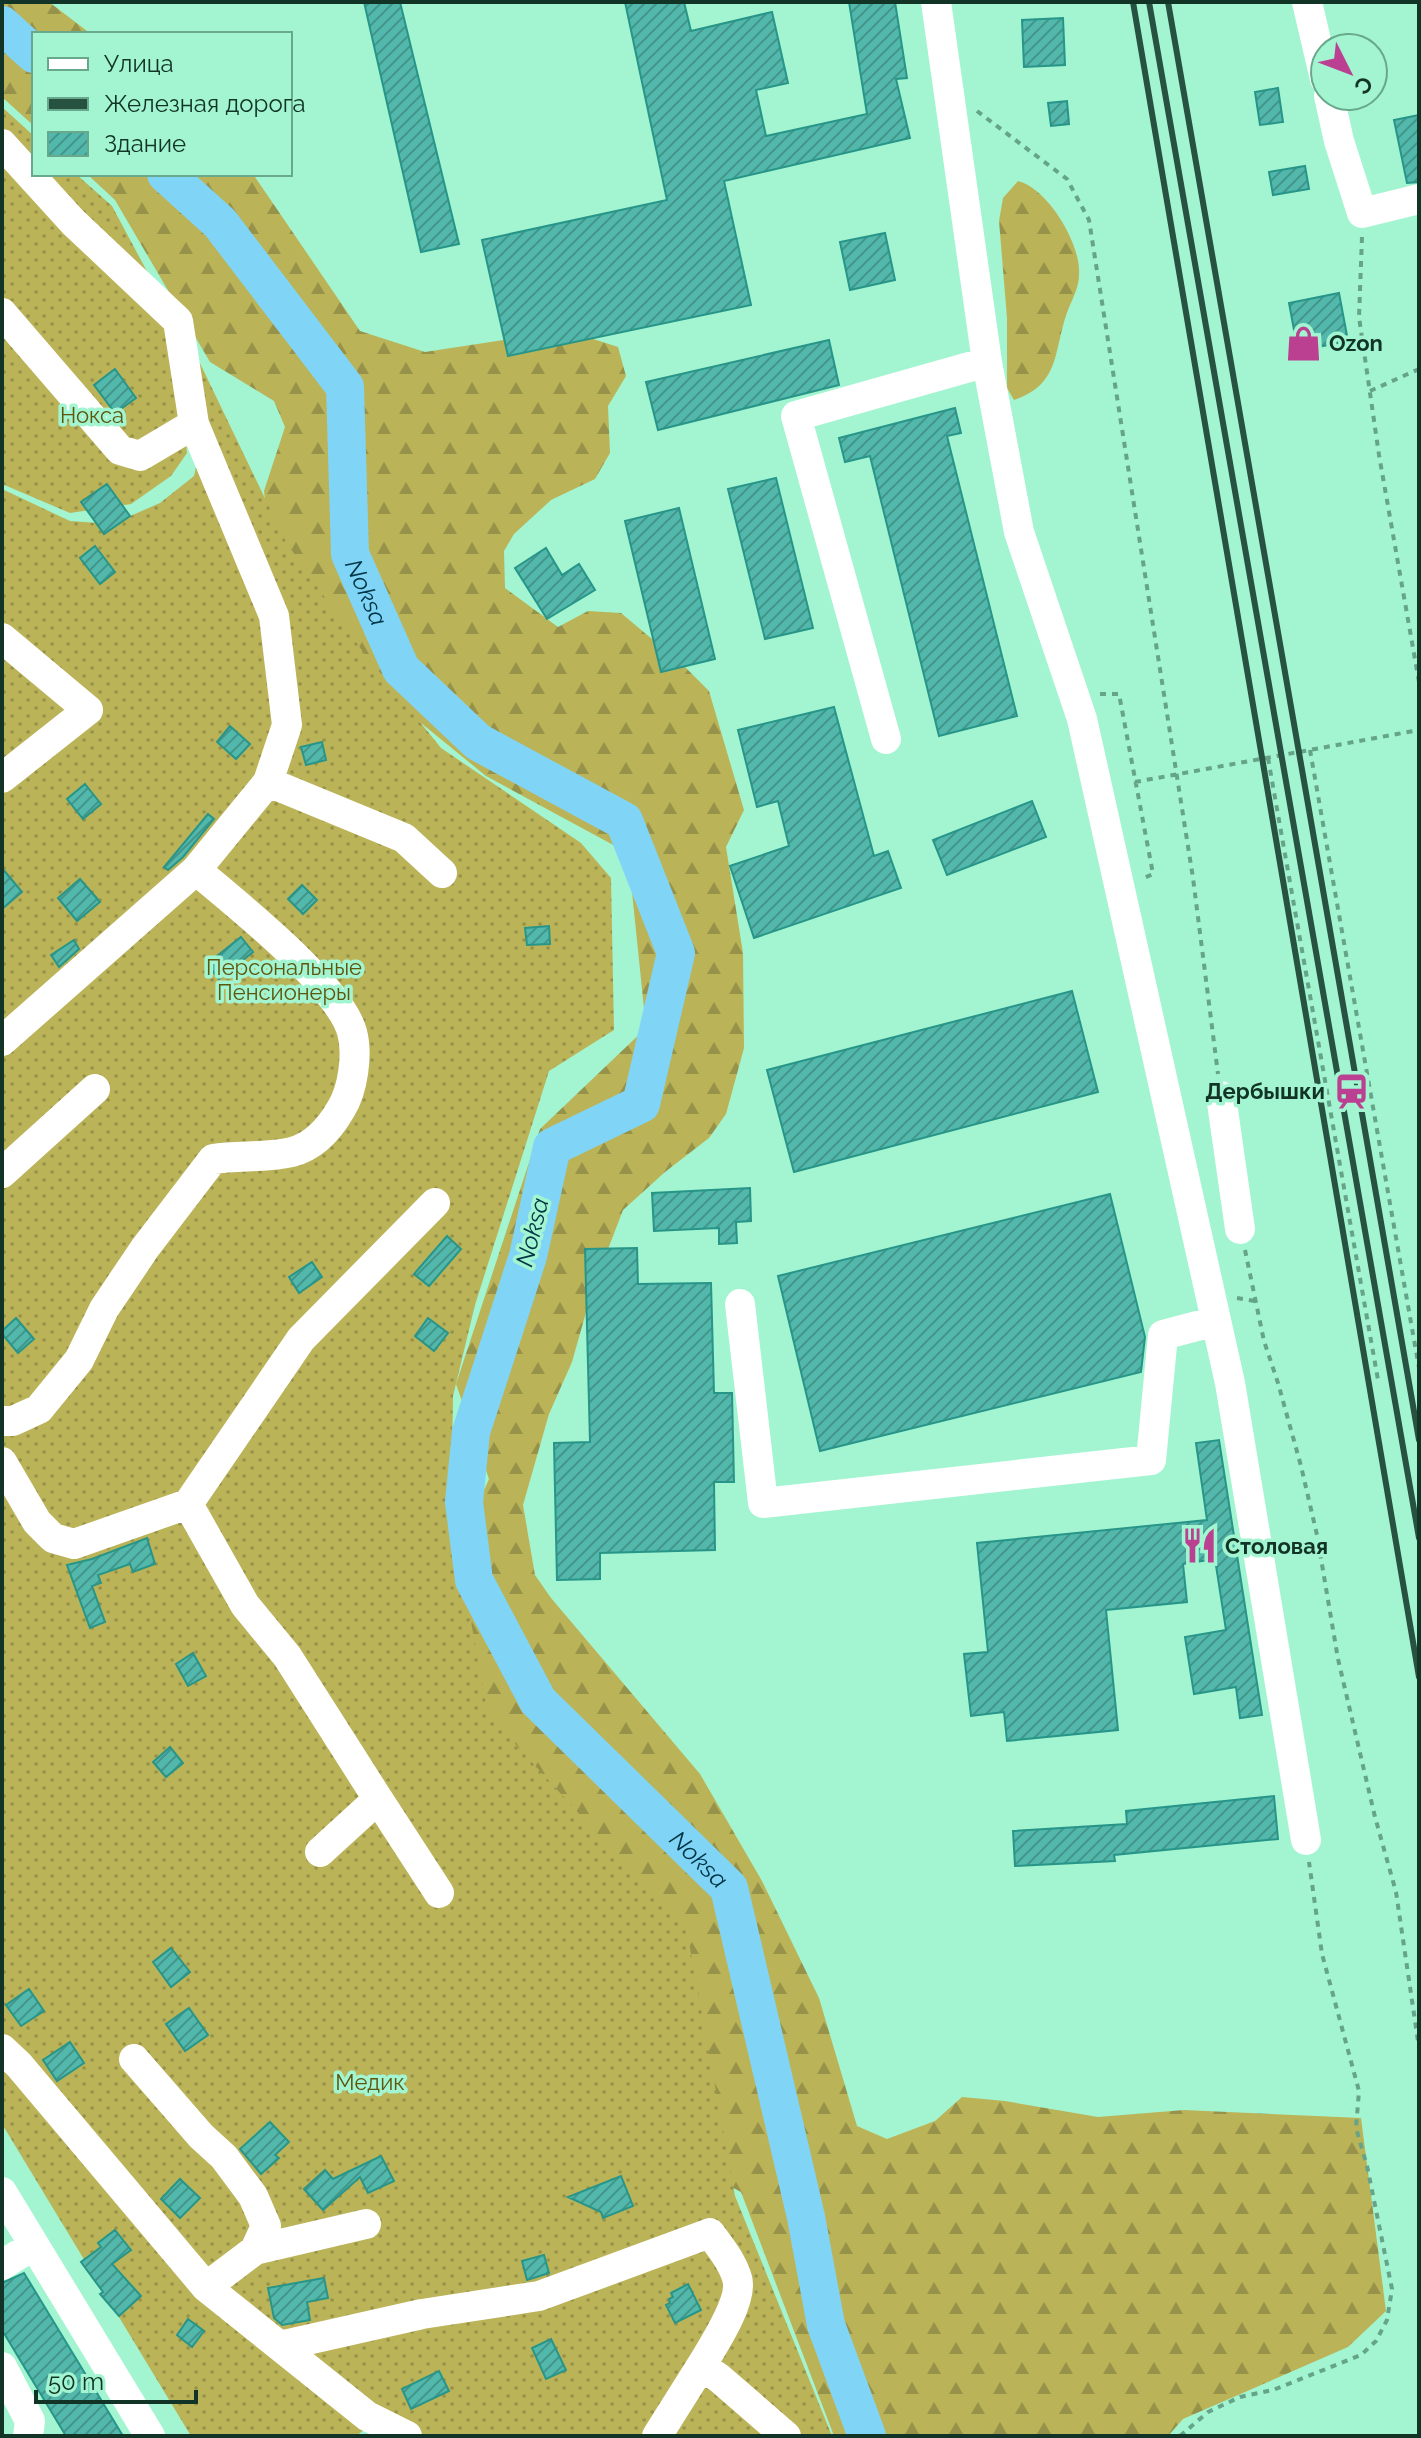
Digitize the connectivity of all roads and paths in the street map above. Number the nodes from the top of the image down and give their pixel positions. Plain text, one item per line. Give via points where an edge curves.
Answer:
1 (936, 2) edge
2 (1307, 2) edge
3 (1314, 32) edge
4 (949, 90) junction
5 (1333, 112) edge
6 (2, 144) edge
7 (1419, 199) edge
8 (1362, 213) junction
9 (2, 313) edge
10 (987, 362) junction
11 (1419, 369) edge
12 (1370, 391) junction
13 (194, 424) junction
14 (2, 638) edge
15 (1419, 682) edge
16 (1119, 694) dead end
17 (1419, 730) edge
18 (886, 739) dead end
19 (1310, 750) junction
20 (1268, 758) junction
21 (2, 778) edge
22 (268, 782) junction
23 (1135, 782) junction
24 (196, 870) junction
25 (442, 873) dead end
26 (1153, 874) dead end
27 (2, 1041) edge
28 (95, 1089) dead end
29 (1221, 1096) joint
30 (1231, 1165) junction
31 (2, 1173) edge
32 (1184, 1174) junction
33 (435, 1203) dead end
34 (1240, 1229) joint
35 (1255, 1301) junction
36 (740, 1304) dead end
37 (1225, 1310) junction
38 (1419, 1368) edge
39 (1378, 1380) dead end
40 (2, 1421) edge
41 (2, 1462) edge
42 (188, 1504) junction
43 (378, 1799) junction
44 (1306, 1840) joint
45 (320, 1852) dead end
46 (439, 1893) dead end
47 (1419, 2048) edge
48 (2, 2049) edge
49 (134, 2059) dead end
50 (2, 2192) edge
51 (366, 2224) dead end
52 (34, 2245) junction
53 (255, 2250) junction
54 (2, 2265) edge
55 (206, 2287) junction
56 (280, 2346) junction
57 (701, 2366) junction
58 (2, 2367) edge
59 (28, 2436) edge
60 (150, 2436) edge
61 (407, 2436) edge
62 (657, 2436) edge
63 (786, 2436) edge
64 (1180, 2436) edge

1 - 4 street
2 - 3 street
4 - 10 street
4 - 29 path via 1067,179 1089,220 1193,878
5 - 8 street
6 - 13 street via 73,222 178,321
7 - 8 street
8 - 12 path via 1359,317
9 - 13 street via 120,450 140,456
10 - 18 street via 796,416
10 - 32 street via 1019,532 1082,719
11 - 12 path
12 - 15 path
13 - 22 street via 274,616 287,725
14 - 21 street via 88,710
16 - 23 path
17 - 19 path
19 - 20 path
19 - 38 path
20 - 23 path
20 - 39 path
22 - 24 street
22 - 25 street via 404,838
23 - 26 path
24 - 27 street
24 - 40 street via 329,992 352,1031 354,1062 346,1100 327,1132 293,1151 213,1159 104,1309 79,1360 39,1409
28 - 31 street
29 - 30 street
30 - 32 street
30 - 34 street
32 - 37 street
33 - 42 street via 301,1339
34 - 35 path
35 - 37 path
35 - 47 path via 1298,1454 1338,1659 1396,1892
36 - 37 street via 763,1503 1151,1460 1163,1335
37 - 44 street via 1230,1383
41 - 42 street via 37,1522 53,1538 74,1544
42 - 43 street via 245,1605 287,1656
43 - 45 street
43 - 46 street
44 - 64 path via 1322,1954 1359,2091 1356,2128 1392,2289 1387,2320 1361,2355 1273,2390 1240,2397 1208,2412
48 - 55 street
49 - 53 street via 253,2196 266,2226
50 - 52 street
51 - 53 street
52 - 54 street
52 - 60 street
53 - 55 street
55 - 56 street
56 - 57 street via 422,2314 539,2296 710,2233 739,2281 730,2318
56 - 61 street via 367,2416
57 - 62 street
57 - 63 street
58 - 59 street via 30,2421

